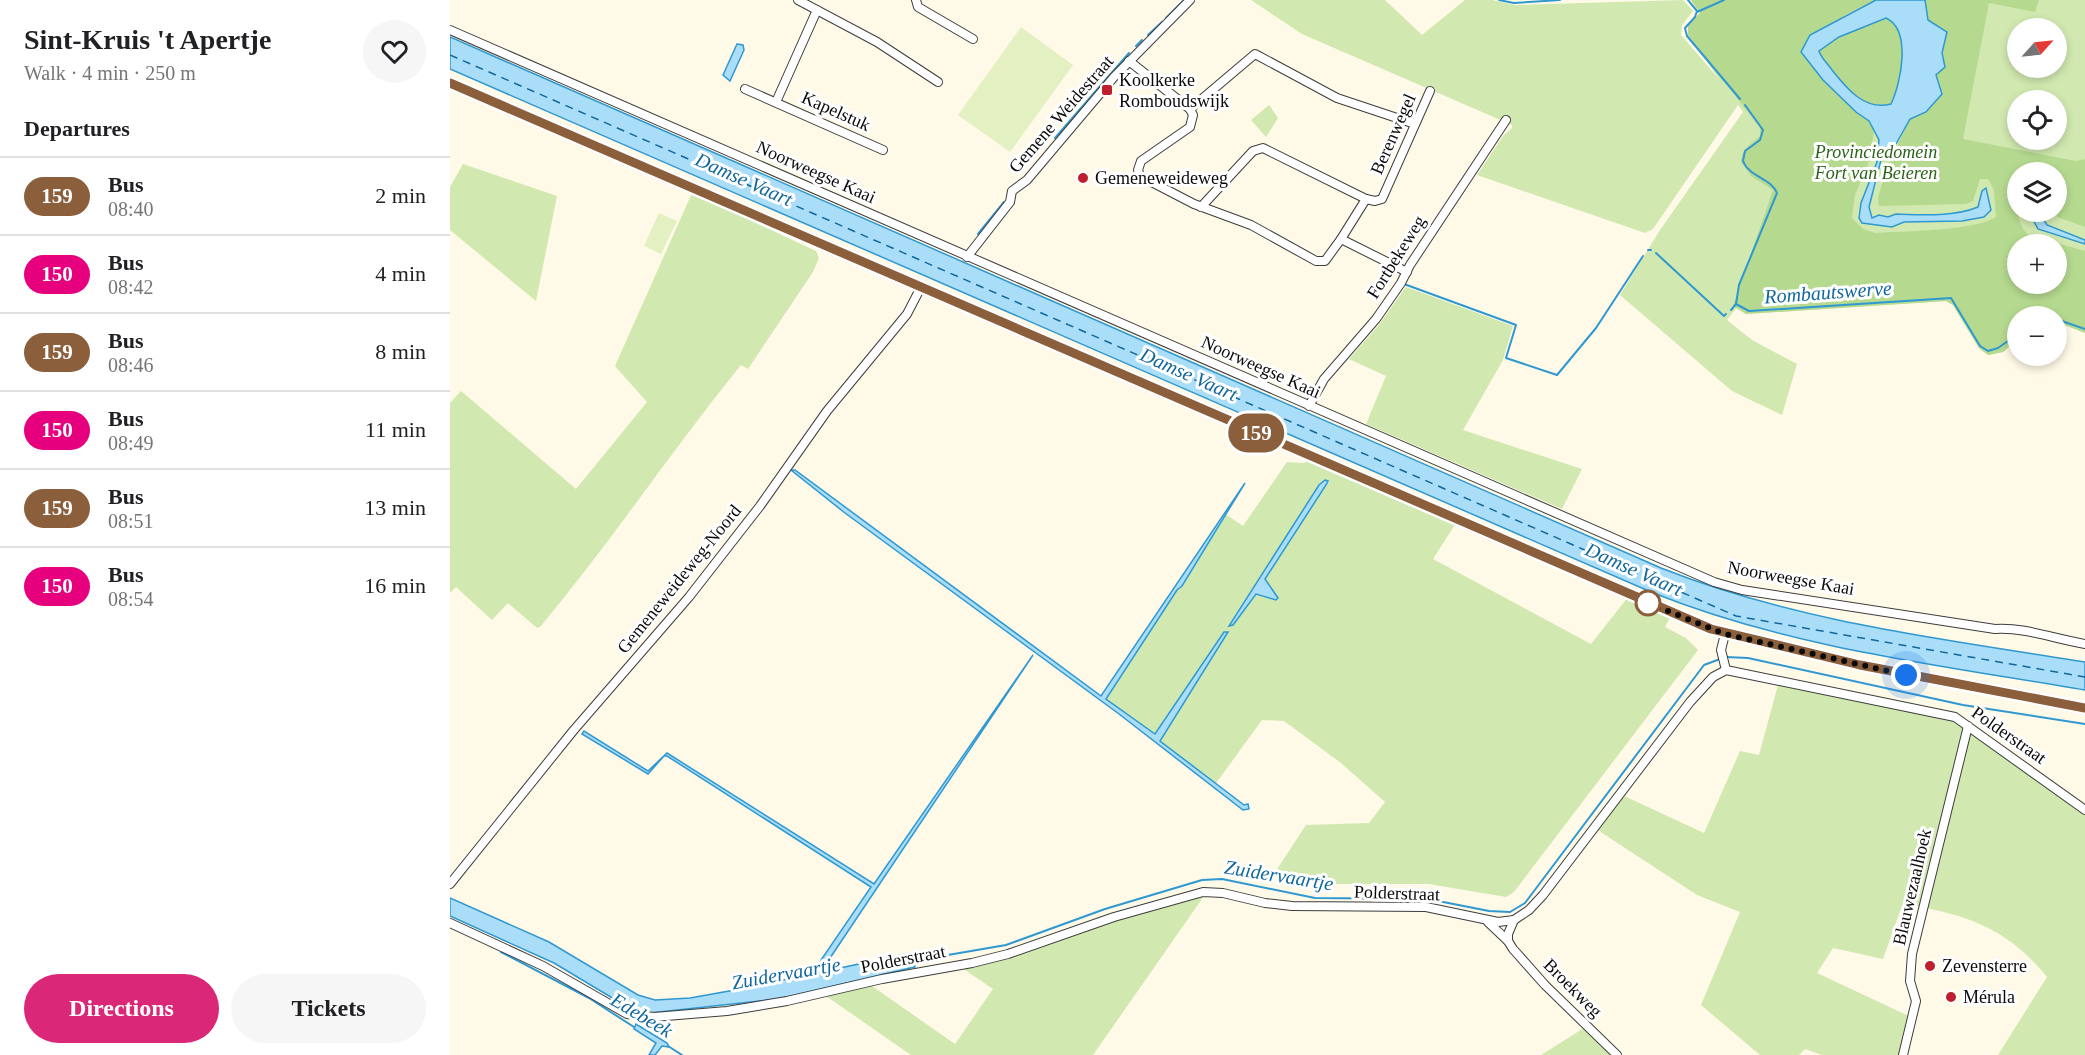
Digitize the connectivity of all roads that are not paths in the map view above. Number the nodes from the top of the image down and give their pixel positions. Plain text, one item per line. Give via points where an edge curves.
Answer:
1 (799, 0) edge
2 (915, 0) edge
3 (1190, 0) edge
4 (817, 10) junction
5 (450, 30) edge
6 (973, 39) dead end
7 (1129, 61) junction
8 (938, 82) dead end
9 (450, 83) edge
10 (745, 89) dead end
11 (1430, 91) dead end
12 (776, 102) junction
13 (1190, 109) junction
14 (1506, 120) dead end
15 (1415, 124) junction
16 (882, 150) dead end
17 (1366, 199) junction
18 (1201, 207) junction
19 (1341, 239) junction
20 (968, 257) junction
21 (1407, 272) junction
22 (921, 287) junction
23 (1309, 406) junction
24 (1725, 634) junction
25 (2085, 644) edge
26 (1725, 668) junction
27 (2085, 708) edge
28 (1968, 726) junction
29 (2085, 810) edge
30 (450, 884) edge
31 (1514, 920) junction
32 (450, 922) edge
33 (1487, 922) junction
34 (1508, 940) junction
35 (1617, 1055) edge
36 (1903, 1055) edge

1 - 4 street
2 - 6 street via 918,7
3 - 7 street, Gemene Weidestraat
4 - 8 street via 877,42
4 - 12 street, Kapelstuk
5 - 20 street, Noorweegse Kaai
7 - 13 street
7 - 20 street, Gemene Weidestraat via 1027,180 1012,191 1010,202
9 - 22 street
10 - 12 street, Kapelstuk
11 - 15 street, Berenwegel
12 - 16 street, Kapelstuk
13 - 15 street via 1255,54 1336,98
13 - 18 street via 1190,127 1141,162 1138,170 1140,176
14 - 21 street, Fortbekeweg
15 - 17 street, Berenwegel via 1382,198
17 - 18 street via 1263,147 1253,151
17 - 19 street, Berenwegel
18 - 19 street, Berenwegel via 1251,225 1316,261 1325,261
19 - 21 street
20 - 23 street, Noorweegse Kaai
21 - 23 street, Fortbekeweg via 1376,319 1324,379
22 - 24 street
22 - 30 street, Gemeneweideweg-Noord via 907,314 827,411 700,583 573,731
23 - 25 street, Noorweegse Kaai via 1664,561 1742,591 1995,629 2013,627 2050,639
24 - 26 street
24 - 27 street via 1953,684
26 - 28 street, Polderstraat via 1937,712
26 - 31 street via 1690,702 1543,895
28 - 29 street, Polderstraat
28 - 36 street, Blauwezaalhoek via 1912,954 1910,981 1916,1001
31 - 33 street, Polderstraat
31 - 34 street
32 - 33 street, Polderstraat via 543,966 627,1014 654,1017 787,1001 972,963 1203,892 1292,906 1426,907
33 - 34 street, Broekweg
34 - 35 street, Broekweg via 1545,985

